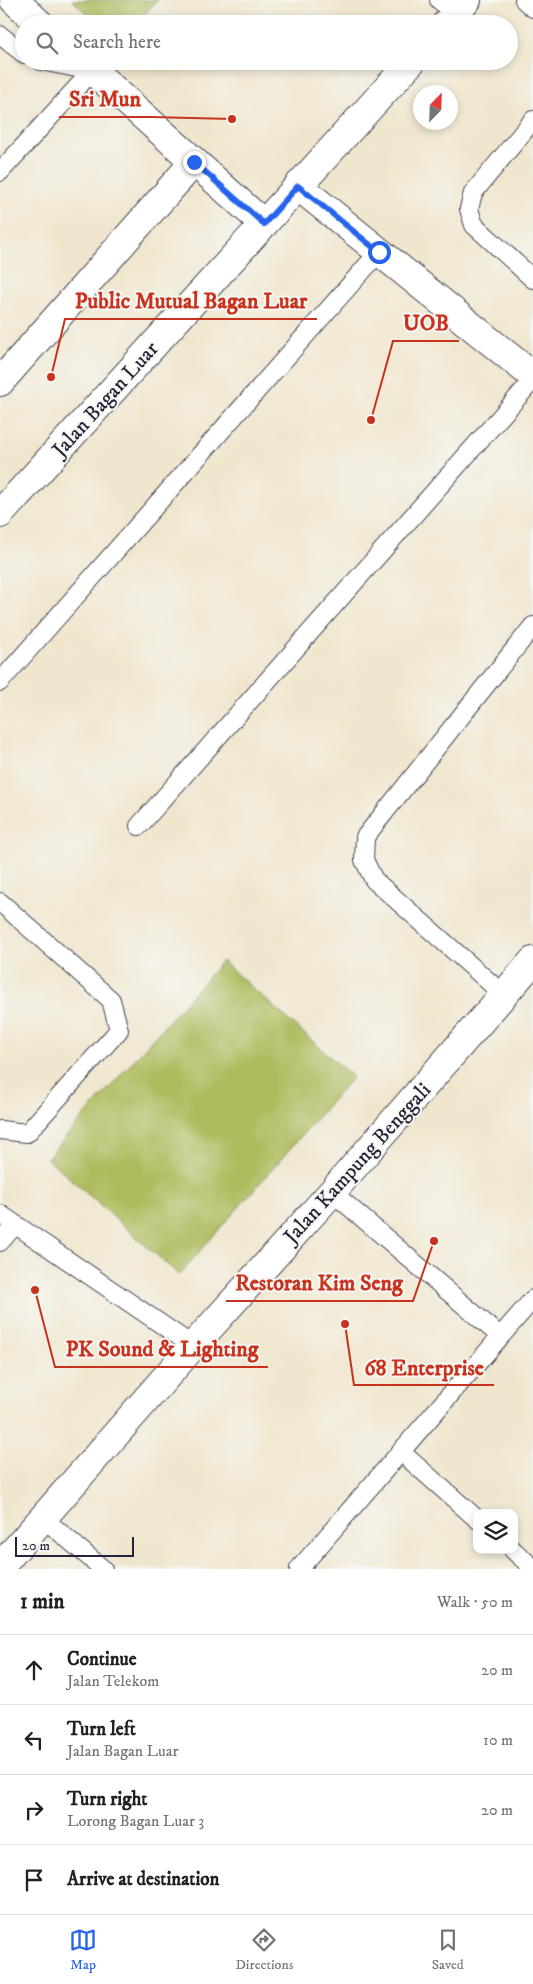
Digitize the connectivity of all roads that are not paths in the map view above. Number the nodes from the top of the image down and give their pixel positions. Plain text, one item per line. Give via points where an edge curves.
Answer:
1 (14, 0) edge
2 (524, 0) edge
3 (533, 8) edge
4 (30, 15) edge
5 (0, 35) edge
6 (15, 48) edge
7 (84, 70) edge
8 (91, 70) edge
9 (404, 70) edge
10 (533, 120) edge
11 (194, 162) junction
12 (0, 172) edge
13 (298, 186) junction
14 (264, 224) junction
15 (379, 252) junction
16 (533, 279) edge
17 (533, 378) edge
18 (0, 382) edge
19 (0, 514) edge
20 (533, 626) edge
21 (0, 682) edge
22 (139, 826) dead end
23 (0, 902) edge
24 (533, 961) edge
25 (505, 996) junction
26 (0, 1130) edge
27 (332, 1192) junction
28 (0, 1214) edge
29 (15, 1225) junction
30 (0, 1242) edge
31 (533, 1299) edge
32 (500, 1336) junction
33 (193, 1346) junction
34 (401, 1452) junction
35 (473, 1515) edge
36 (43, 1518) junction
37 (517, 1554) edge
38 (0, 1567) edge
39 (533, 1568) edge
40 (103, 1569) edge
41 (299, 1569) edge

1 - 4 street
2 - 3 lane
5 - 6 lane
7 - 12 lane
8 - 11 street
9 - 13 street, Jalan Bagan Luar
10 - 16 lane via 473,193 469,209 474,226
11 - 14 street
11 - 18 street
13 - 14 street, Jalan Bagan Luar
13 - 15 street
14 - 19 street, Jalan Bagan Luar
15 - 17 street
15 - 21 lane
17 - 22 lane
20 - 25 lane via 364,837 364,860 374,880
23 - 26 lane via 111,1000 119,1030 28,1133
24 - 25 street, Jalan Kampung Benggali
25 - 27 street, Jalan Kampung Benggali
27 - 32 lane
27 - 33 street, Jalan Kampung Benggali
28 - 29 lane
29 - 30 lane
29 - 33 lane
31 - 32 lane
32 - 34 lane
33 - 36 street, Jalan Kampung Benggali
34 - 35 lane
34 - 41 lane
36 - 38 street, Jalan Kampung Benggali
36 - 40 lane
37 - 39 lane

